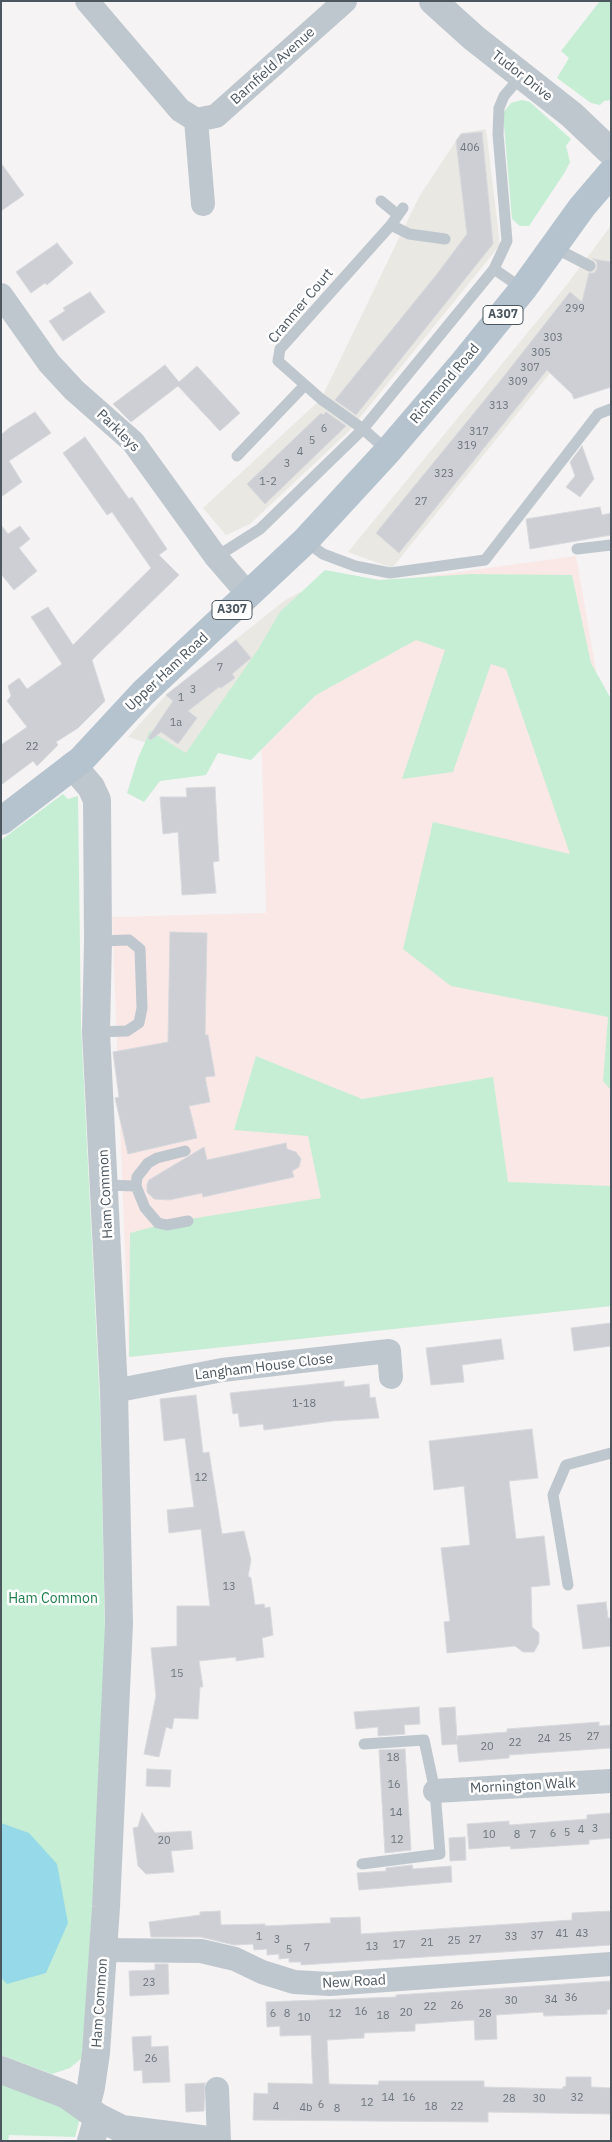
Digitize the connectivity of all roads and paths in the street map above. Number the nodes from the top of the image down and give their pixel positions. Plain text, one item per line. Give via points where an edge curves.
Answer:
1 (87, 1) edge
2 (345, 1) edge
3 (433, 1) edge
4 (521, 76) junction
5 (196, 120) junction
6 (611, 152) edge
7 (611, 172) edge
8 (381, 201) dead end
9 (203, 204) dead end
10 (390, 225) junction
11 (445, 239) dead end
12 (553, 247) junction
13 (590, 266) dead end
14 (494, 269) junction
15 (523, 289) junction
16 (3, 302) edge
17 (305, 385) junction
18 (611, 409) edge
19 (363, 429) junction
20 (388, 451) junction
21 (237, 456) dead end
22 (305, 541) junction
23 (611, 545) edge
24 (577, 549) dead end
25 (216, 557) junction
26 (248, 594) junction
27 (73, 766) junction
28 (2, 819) edge
29 (98, 941) junction
30 (96, 1032) junction
31 (186, 1151) dead end
32 (106, 1185) junction
33 (136, 1186) junction
34 (188, 1221) dead end
35 (392, 1377) dead end
36 (114, 1391) junction
37 (611, 1453) edge
38 (568, 1585) dead end
39 (364, 1744) dead end
40 (611, 1781) edge
41 (435, 1791) junction
42 (362, 1864) dead end
43 (103, 1950) junction
44 (611, 1964) edge
45 (1, 2070) edge
46 (217, 2089) dead end
47 (92, 2122) edge
48 (218, 2141) edge

1 - 5 street via 180,110
2 - 5 street, Barnfield Avenue via 216,116
3 - 4 street, Tudor Drive
4 - 6 street, Tudor Drive via 572,115
4 - 14 lane via 504,96 499,108 498,134 507,241
5 - 9 street
7 - 12 main road, Richmond Road / A307
8 - 10 lane, Cranmer Court via 401,211
10 - 11 lane via 409,234
10 - 17 lane, Cranmer Court via 280,349 278,361
12 - 13 lane
12 - 15 main road, Richmond Road / A307
14 - 15 lane
14 - 19 lane
15 - 20 main road, Richmond Road / A307
16 - 25 street, Parkleys via 68,384 133,442
17 - 19 lane, Cranmer Court
17 - 21 lane
18 - 22 lane via 598,414 485,560 390,573 356,566 323,554
19 - 20 lane, Cranmer Court
19 - 25 lane via 260,529
20 - 22 main road, Upper Ham Road / A307
22 - 26 main road, Upper Ham Road / A307
23 - 24 lane
25 - 26 street, Parkleys
26 - 27 main road, Upper Ham Road / A307 via 128,708
27 - 28 main road, Upper Ham Road / A307
27 - 29 street, Ham Common via 91,787 97,800
29 - 30 street, Ham Common
29 - 30 lane via 129,940 140,949 142,1008 139,1023 127,1031
30 - 32 street, Ham Common
31 - 33 lane via 148,1163 137,1177
32 - 33 lane
32 - 36 street, Ham Common
33 - 34 lane via 145,1208 158,1223 167,1225
35 - 36 street, Langham House Close via 390,1352 222,1370
36 - 43 street, Ham Common via 119,1624
37 - 38 lane via 566,1465 553,1495
39 - 41 lane via 424,1740
40 - 41 street, Mornington Walk
41 - 42 lane via 440,1854
43 - 44 street, New Road via 202,1951 294,1982 330,1984
43 - 47 street, Ham Common via 91,2087
45 - 47 street via 56,2090
46 - 48 street
47 - 48 street via 133,2131

